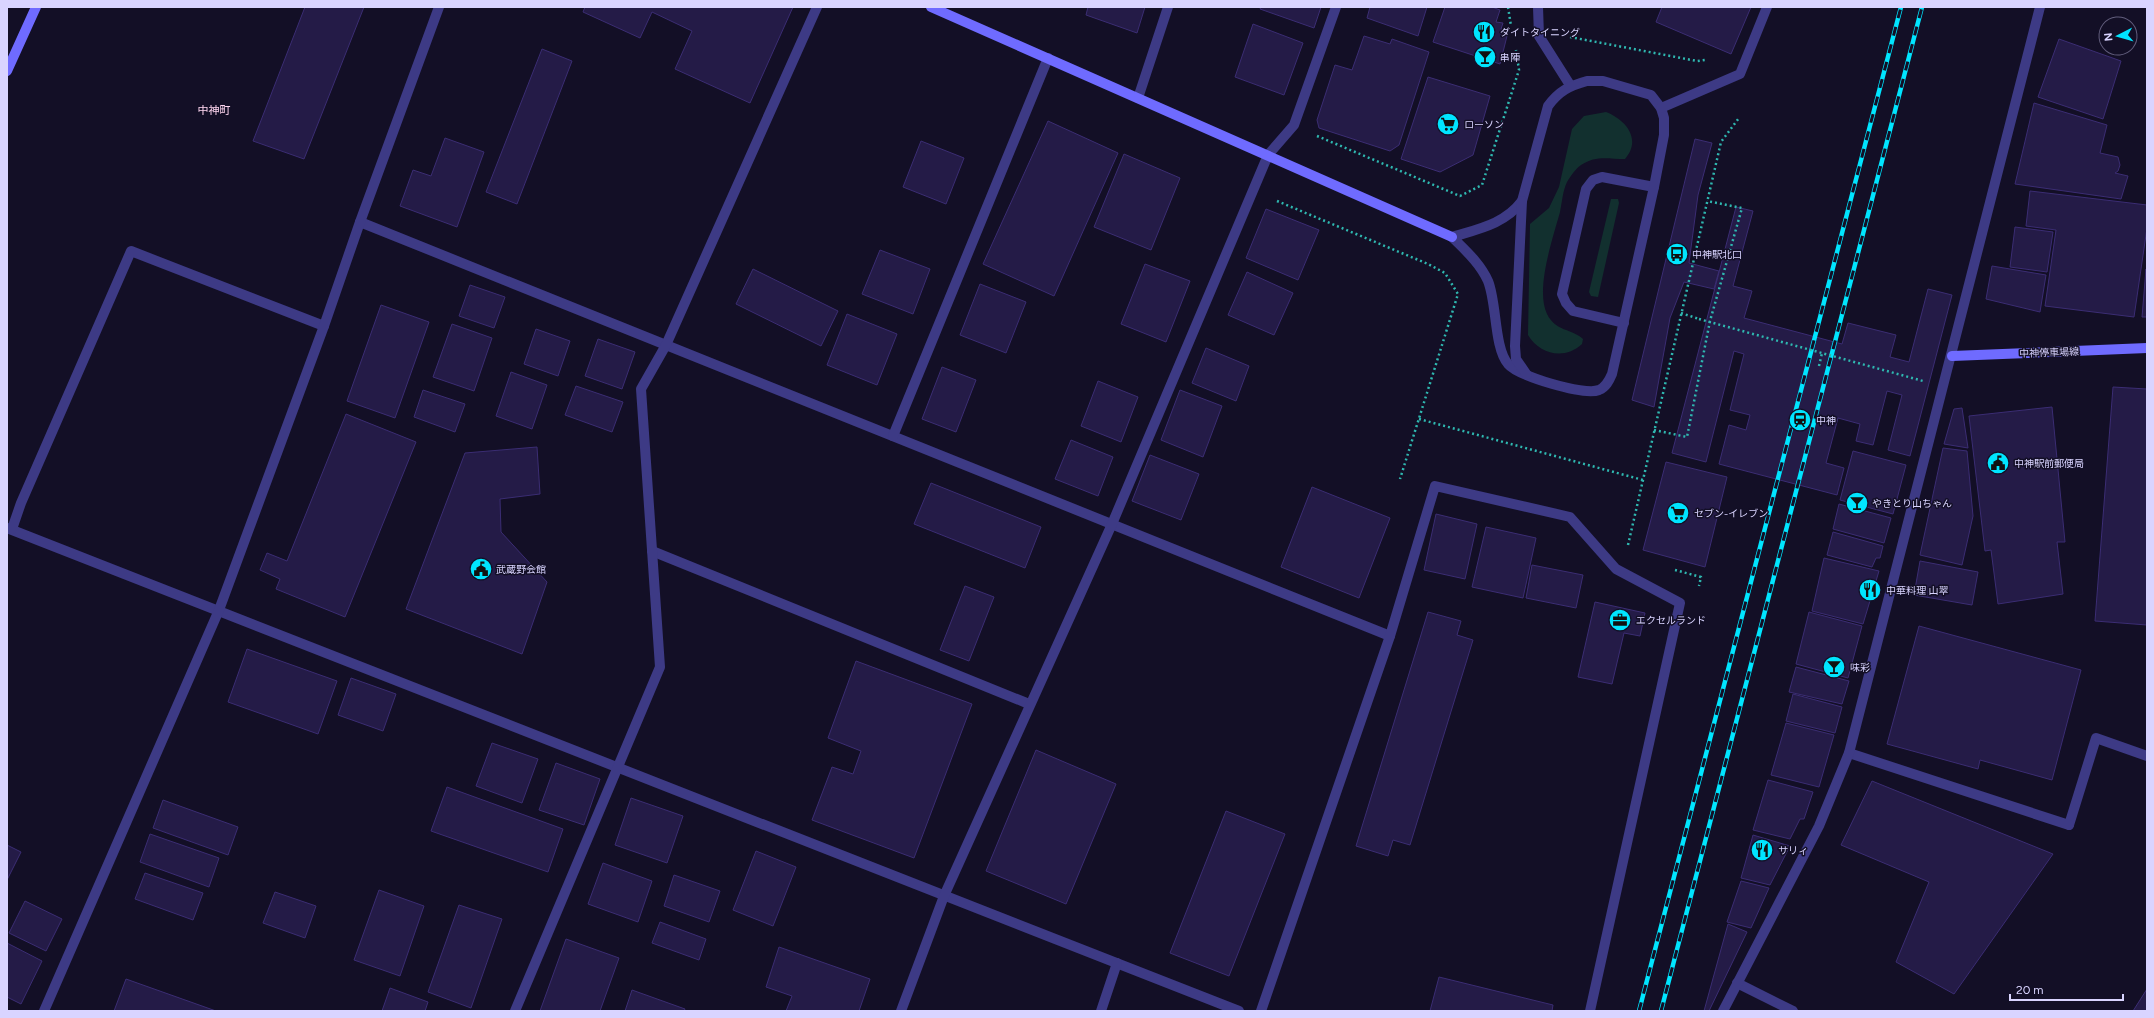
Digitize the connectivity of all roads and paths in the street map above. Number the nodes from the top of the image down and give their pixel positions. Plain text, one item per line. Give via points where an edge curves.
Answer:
1 (36, 7) edge
2 (439, 7) edge
3 (817, 7) edge
4 (931, 7) edge
5 (1168, 7) edge
6 (1336, 7) edge
7 (1508, 7) edge
8 (1538, 7) edge
9 (1767, 7) edge
10 (2040, 7) edge
11 (1512, 30) dead end
12 (1567, 36) dead end
13 (1515, 44) dead end
14 (1048, 58) junction
15 (1709, 60) dead end
16 (7, 71) edge
17 (1570, 85) junction
18 (1138, 98) junction
19 (1661, 108) junction
20 (1739, 118) dead end
21 (1316, 136) dead end
22 (1268, 155) junction
23 (1654, 187) junction
24 (1274, 199) dead end
25 (1522, 201) junction
26 (1707, 201) junction
27 (360, 222) junction
28 (1452, 237) junction
29 (1681, 314) junction
30 (1710, 321) junction
31 (1624, 323) junction
32 (324, 326) junction
33 (666, 345) junction
34 (2147, 348) edge
35 (1822, 354) junction
36 (1952, 356) junction
37 (1819, 366) dead end
38 (1528, 377) junction
39 (1923, 381) dead end
40 (1419, 419) junction
41 (1654, 430) junction
42 (893, 436) junction
43 (1400, 479) dead end
44 (1643, 480) junction
45 (1112, 524) junction
46 (9, 528) edge
47 (1627, 548) dead end
48 (652, 551) junction
49 (1671, 569) dead end
50 (1697, 593) dead end
51 (218, 610) junction
52 (1390, 636) junction
53 (1029, 704) junction
54 (1849, 753) junction
55 (2147, 756) edge
56 (618, 766) junction
57 (944, 896) junction
58 (1117, 963) junction
59 (1737, 983) junction
60 (44, 1011) edge
61 (515, 1011) edge
62 (901, 1011) edge
63 (1102, 1011) edge
64 (1239, 1011) edge
65 (1261, 1011) edge
66 (1590, 1011) edge
67 (1723, 1011) edge
68 (1793, 1011) edge

1 - 16 street
2 - 27 street
3 - 33 street
4 - 14 street
5 - 18 street
6 - 22 street via 1294,125
7 - 11 path
8 - 17 street via 1539,36
9 - 19 street via 1740,74
10 - 36 street
12 - 15 path via 1697,61
13 - 21 path via 1519,70 1482,185 1460,196
14 - 18 street
14 - 42 street
17 - 19 street via 1603,81 1651,95
17 - 25 street via 1557,93 1548,106
18 - 22 street
19 - 23 street via 1664,135
20 - 26 path via 1721,142
22 - 28 street
22 - 45 street
23 - 31 street
23 - 31 street via 1602,177 1593,180 1586,189 1562,294 1573,310
24 - 40 path via 1428,264 1448,278 1458,294
25 - 28 street via 1514,212 1500,221
25 - 38 street via 1515,346 1516,359
26 - 29 path
26 - 30 path via 1742,208
27 - 32 street
27 - 33 street
28 - 38 street via 1477,263 1488,282 1501,351 1507,363 1516,372
29 - 30 path, bridge
29 - 41 path
30 - 35 path, bridge
30 - 41 path via 1687,437
31 - 38 street via 1612,374 1608,383 1599,390 1588,392
32 - 46 street via 131,251
32 - 51 street
33 - 42 street
33 - 48 street via 641,390
34 - 36 street, 中神停車場線
35 - 37 path
35 - 39 path, bridge
36 - 54 street
40 - 43 path
40 - 44 path
41 - 44 path
42 - 45 street
44 - 47 path
45 - 52 street
45 - 53 street
46 - 51 street
48 - 53 street
48 - 56 street via 660,667
49 - 50 path via 1701,577
51 - 56 street
51 - 60 street
52 - 65 street
52 - 66 street via 1435,486 1570,517 1616,569 1680,603
53 - 57 street
54 - 55 street via 2068,825 2096,738
54 - 59 street via 1819,826
56 - 57 street
56 - 61 street
57 - 58 street
57 - 62 street
58 - 63 street
58 - 64 street
59 - 67 street
59 - 68 street

